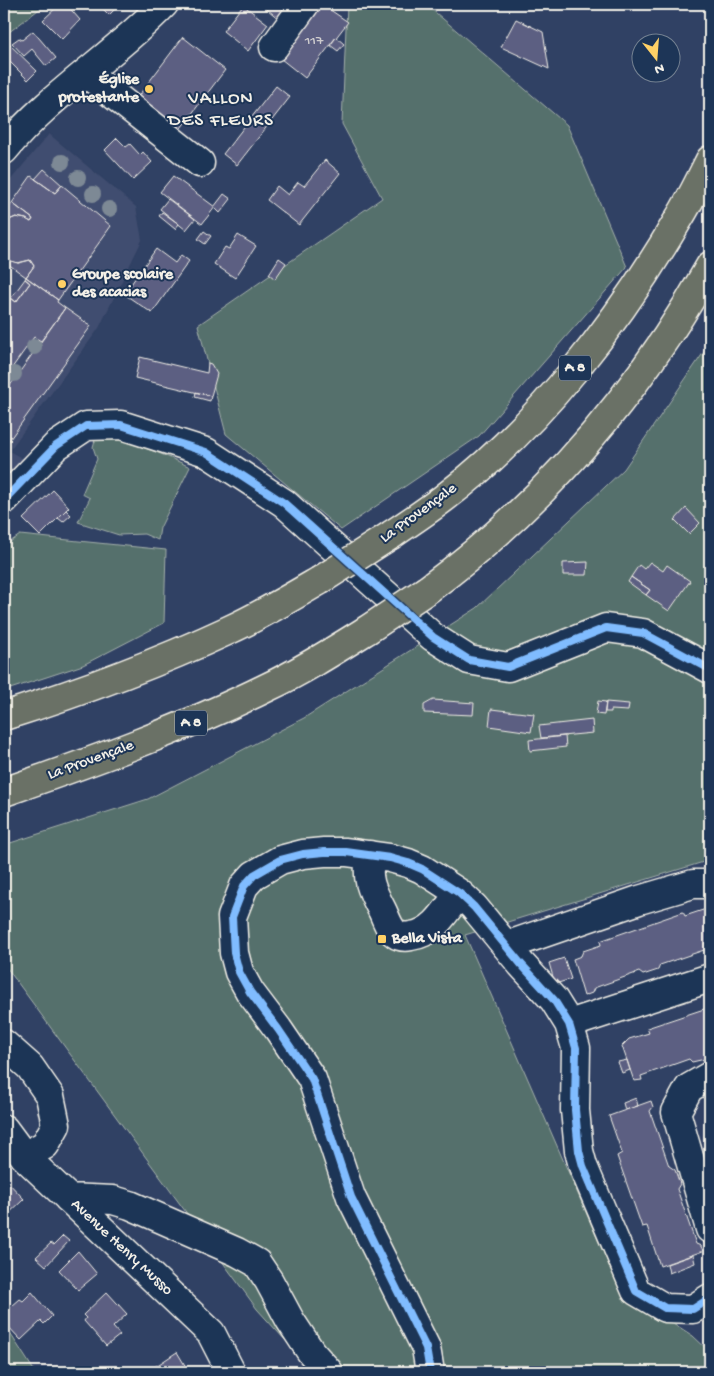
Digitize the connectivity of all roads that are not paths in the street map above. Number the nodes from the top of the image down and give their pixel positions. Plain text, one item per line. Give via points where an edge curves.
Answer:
1 (164, 4) edge
2 (305, 4) edge
3 (274, 47) dead end
4 (86, 73) junction
5 (4, 150) edge
6 (710, 160) edge
7 (200, 163) dead end
8 (710, 266) edge
9 (4, 500) edge
10 (710, 669) edge
11 (4, 716) edge
12 (4, 792) edge
13 (370, 855) junction
14 (710, 884) edge
15 (459, 893) junction
16 (506, 946) junction
17 (710, 978) edge
18 (569, 1024) junction
19 (4, 1044) edge
20 (710, 1076) edge
21 (4, 1129) edge
22 (24, 1156) junction
23 (704, 1187) edge
24 (68, 1198) junction
25 (710, 1229) edge
26 (710, 1298) edge
27 (231, 1372) edge
28 (329, 1372) edge
29 (430, 1372) edge

1 - 4 street via 143,26
2 - 3 street
4 - 5 street
4 - 7 street
6 - 11 highway, La Provençale / A 8, bridge via 679,220 584,358 493,456 445,497 319,581 229,630 150,664
8 - 12 highway, La Provençale / A 8, bridge via 637,379 570,463 466,561 367,630 269,687 181,727
9 - 10 street via 56,446 86,426 121,425 206,452 284,503 433,637 469,660 508,667 606,628 643,633
13 - 15 street via 408,863
13 - 15 street via 370,888 398,935 413,936 429,930
13 - 29 street via 303,854 280,860 254,875 244,886 232,917 234,953 239,972 250,992 312,1079 351,1197 426,1348
14 - 16 street via 693,884
15 - 16 street
16 - 18 street via 554,1000
17 - 18 street
18 - 26 street via 576,1048 575,1110 579,1151 636,1291 665,1308 693,1309
19 - 22 street via 30,1067 50,1096 56,1125 45,1145
20 - 23 street via 689,1088 676,1112
21 - 22 street, Avenue Henry Musso
22 - 24 street, Avenue Henry Musso
23 - 25 street
24 - 27 street, Avenue Henry Musso via 211,1333
24 - 28 street via 113,1200 130,1205 257,1264 290,1320

